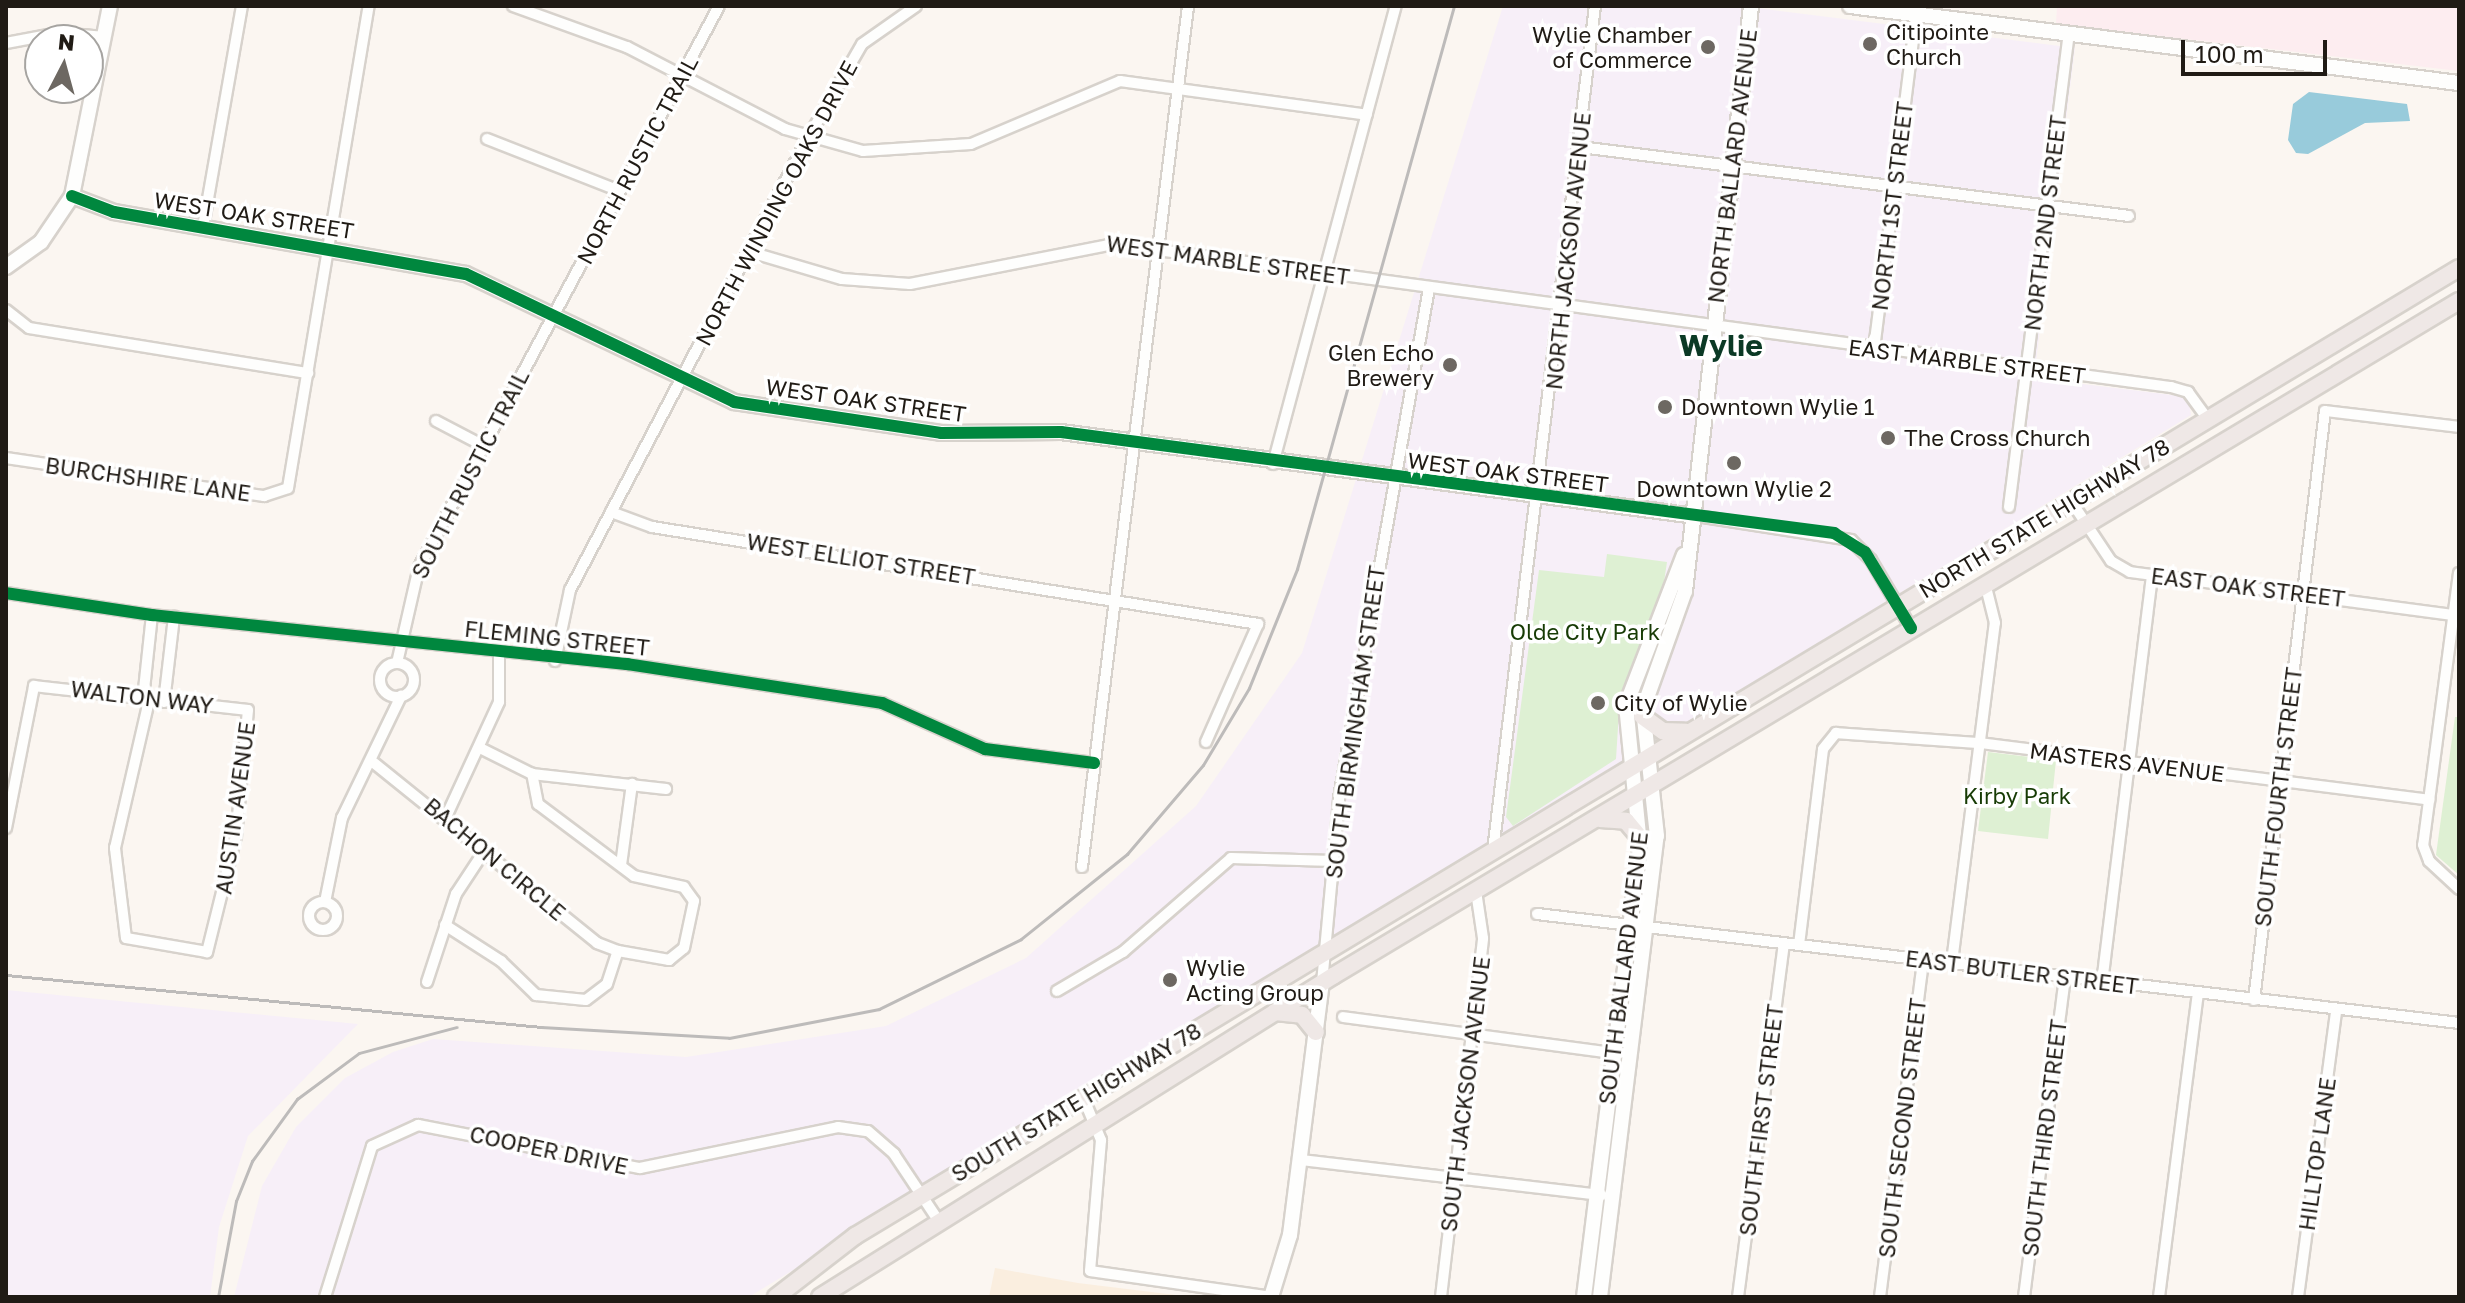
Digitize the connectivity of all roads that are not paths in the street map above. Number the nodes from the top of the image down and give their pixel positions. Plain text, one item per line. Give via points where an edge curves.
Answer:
1 (110, 6) edge
2 (242, 6) edge
3 (369, 6) edge
4 (513, 6) edge
5 (719, 6) edge
6 (916, 6) edge
7 (1188, 6) edge
8 (1396, 6) edge
9 (1595, 6) edge
10 (1751, 6) edge
11 (1850, 6) edge
12 (1916, 15) junction
13 (2069, 34) junction
14 (105, 37) junction
15 (6, 43) edge
16 (683, 75) junction
17 (2459, 83) edge
18 (1178, 86) junction
19 (1367, 115) junction
20 (808, 138) junction
21 (487, 139) dead end
22 (1580, 147) junction
23 (1732, 166) junction
24 (1895, 188) junction
25 (617, 190) junction
26 (72, 196) junction
27 (2048, 206) junction
28 (2129, 216) dead end
29 (203, 227) junction
30 (327, 247) junction
31 (1158, 250) junction
32 (750, 252) junction
33 (6, 267) edge
34 (2459, 268) edge
35 (1323, 272) junction
36 (1429, 288) junction
37 (2459, 301) edge
38 (1563, 307) junction
39 (6, 310) edge
40 (556, 314) junction
41 (1713, 329) junction
42 (1874, 349) junction
43 (2026, 368) junction
44 (308, 373) junction
45 (681, 380) junction
46 (2207, 418) junction
47 (436, 421) dead end
48 (2459, 427) edge
49 (1133, 444) junction
50 (482, 445) junction
51 (6, 458) edge
52 (1273, 464) junction
53 (1392, 478) junction
54 (1539, 496) junction
55 (2071, 501) junction
56 (2009, 507) dead end
57 (611, 512) junction
58 (1688, 515) junction
59 (2087, 525) junction
60 (1684, 555) junction
61 (2459, 573) edge
62 (2152, 576) junction
63 (1985, 583) junction
64 (6, 593) edge
65 (2303, 593) junction
66 (1111, 605) junction
67 (1899, 607) junction
68 (152, 615) junction
69 (2456, 616) edge
70 (174, 617) junction
71 (1911, 628) junction
72 (399, 639) junction
73 (499, 655) junction
74 (555, 661) junction
75 (397, 663) junction
76 (401, 696) junction
77 (146, 700) junction
78 (164, 702) junction
79 (248, 710) joint
80 (1642, 716) junction
81 (1686, 732) junction
82 (1206, 742) dead end
83 (1980, 743) junction
84 (482, 749) junction
85 (1645, 759) junction
86 (374, 763) junction
87 (1094, 763) junction
88 (2129, 763) junction
89 (1630, 768) junction
90 (532, 774) junction
91 (2281, 782) junction
92 (632, 784) junction
93 (666, 789) dead end
94 (1644, 792) junction
95 (2429, 800) junction
96 (445, 819) junction
97 (1599, 819) junction
98 (6, 828) edge
99 (1641, 839) junction
100 (1493, 851) junction
101 (483, 853) junction
102 (1333, 861) junction
103 (621, 865) junction
104 (1082, 867) dead end
105 (2459, 889) edge
106 (1476, 891) junction
107 (325, 902) dead end
108 (1537, 914) dead end
109 (445, 925) junction
110 (1630, 925) junction
111 (1646, 927) junction
112 (1784, 944) junction
113 (1799, 945) junction
114 (1327, 950) junction
115 (618, 951) junction
116 (1923, 959) junction
117 (1952, 962) junction
118 (2065, 979) junction
119 (427, 982) dead end
120 (1322, 983) junction
121 (2102, 983) junction
122 (1057, 991) dead end
123 (2198, 994) junction
124 (2254, 1000) junction
125 (2336, 1011) junction
126 (1275, 1012) junction
127 (1343, 1017) dead end
128 (2459, 1023) edge
129 (1316, 1032) junction
130 (1471, 1034) junction
131 (1613, 1053) junction
132 (1629, 1055) junction
133 (1083, 1097) junction
134 (1097, 1122) junction
135 (1302, 1160) junction
136 (1455, 1179) junction
137 (921, 1196) junction
138 (1604, 1196) junction
139 (938, 1220) junction
140 (325, 1297) edge
141 (776, 1297) edge
142 (820, 1297) edge
143 (1272, 1297) edge
144 (1441, 1297) edge
145 (1584, 1297) edge
146 (1600, 1297) edge
147 (1738, 1297) edge
148 (1880, 1297) edge
149 (2024, 1297) edge
150 (2159, 1297) edge
151 (2298, 1297) edge

1 - 14 main road
2 - 29 street
3 - 30 street
4 - 16 street
5 - 16 street, NORTH RUSTIC TRAIL
6 - 20 street, NORTH WINDING OAKS DRIVE via 862,44
7 - 18 street
8 - 19 street
9 - 22 street, NORTH JACKSON AVENUE
10 - 23 main road, NORTH BALLARD AVENUE
11 - 12 main road
12 - 13 main road
12 - 24 street, NORTH 1ST STREET
13 - 17 main road
13 - 27 street, NORTH 2ND STREET
14 - 15 street via 59,33
14 - 26 main road
16 - 20 street
16 - 25 street, NORTH RUSTIC TRAIL
18 - 19 street
18 - 20 street via 1110,81 1004,135 929,151 863,151
18 - 31 street
19 - 35 street
20 - 32 street, NORTH WINDING OAKS DRIVE
21 - 25 street
22 - 23 street
22 - 38 street, NORTH JACKSON AVENUE
23 - 24 street
23 - 41 main road, NORTH BALLARD AVENUE
24 - 27 street
24 - 42 street, NORTH 1ST STREET
25 - 40 street, NORTH RUSTIC TRAIL
26 - 29 main road, WEST OAK STREET via 114,212
26 - 33 main road via 41,242
27 - 28 street
27 - 43 street, NORTH 2ND STREET
29 - 30 main road, WEST OAK STREET
30 - 40 main road, WEST OAK STREET via 466,274
30 - 44 street
31 - 32 street, WEST MARBLE STREET via 1095,243 1008,270 910,284 842,279
31 - 35 street, WEST MARBLE STREET
31 - 49 street
32 - 45 street, NORTH WINDING OAKS DRIVE
34 - 46 main road, NORTH STATE HIGHWAY 78
35 - 36 street, WEST MARBLE STREET
35 - 52 street
36 - 38 street, WEST MARBLE STREET
36 - 53 street, SOUTH BIRMINGHAM STREET
37 - 59 main road, NORTH STATE HIGHWAY 78
38 - 41 street, WEST MARBLE STREET
38 - 54 street, NORTH JACKSON AVENUE
39 - 44 street via 29,328
40 - 45 main road, WEST OAK STREET
40 - 50 street, SOUTH RUSTIC TRAIL
41 - 42 street, EAST MARBLE STREET
41 - 58 main road, NORTH BALLARD AVENUE
42 - 43 street, EAST MARBLE STREET
43 - 46 street, EAST MARBLE STREET via 2181,388
43 - 56 street, NORTH 2ND STREET
44 - 51 street, BURCHSHIRE LANE via 288,488 264,496
45 - 49 main road, WEST OAK STREET via 734,402 941,433 1028,428
45 - 57 street, NORTH WINDING OAKS DRIVE
46 - 55 main road, NORTH STATE HIGHWAY 78
47 - 50 street
48 - 65 street, SOUTH FOURTH STREET via 2325,411
49 - 52 main road, WEST OAK STREET
49 - 66 street
50 - 72 street, SOUTH RUSTIC TRAIL via 419,567
52 - 53 main road, WEST OAK STREET
53 - 54 main road, WEST OAK STREET
53 - 102 street, SOUTH BIRMINGHAM STREET
54 - 58 main road, WEST OAK STREET
54 - 100 street
55 - 59 street, EAST OAK STREET
55 - 67 main road, NORTH STATE HIGHWAY 78
57 - 66 street, WEST ELLIOT STREET via 652,527 979,576
57 - 74 street, NORTH WINDING OAKS DRIVE via 570,590
58 - 60 main road, SOUTH BALLARD AVENUE
58 - 67 street via 1843,536 1865,552
59 - 62 street, EAST OAK STREET via 2111,561
59 - 63 main road, NORTH STATE HIGHWAY 78
60 - 80 main road, SOUTH BALLARD AVENUE via 1679,621
60 - 89 main road, SOUTH BALLARD AVENUE via 1664,621 1628,695
61 - 69 street
62 - 65 street, EAST OAK STREET
62 - 88 street
63 - 71 main road, NORTH STATE HIGHWAY 78
63 - 83 street via 1996,612
64 - 68 street, FLEMING STREET
65 - 69 street, EAST OAK STREET
65 - 91 street, SOUTH FOURTH STREET
66 - 82 street, WEST ELLIOT STREET via 1258,624
66 - 87 street
67 - 71 street
67 - 81 main road, NORTH STATE HIGHWAY 78
68 - 70 street, FLEMING STREET
68 - 77 street
69 - 95 street
70 - 72 street, FLEMING STREET
70 - 78 street
71 - 94 main road, NORTH STATE HIGHWAY 78
72 - 73 street, FLEMING STREET
72 - 75 street, SOUTH RUSTIC TRAIL
73 - 74 street, FLEMING STREET
73 - 84 street via 499,702
74 - 87 street, FLEMING STREET via 627,664 882,703 985,749
75 - 76 street via 414,677
75 - 76 street via 380,680 390,695
76 - 86 street
77 - 78 street, WALTON WAY
77 - 79 street, AUSTIN AVENUE via 115,848 126,938 207,952 236,836
77 - 98 street, WALTON WAY via 34,686
78 - 79 street, WALTON WAY
80 - 81 main road via 1663,731
80 - 85 main road, SOUTH BALLARD AVENUE
81 - 85 main road, NORTH STATE HIGHWAY 78
83 - 88 street, MASTERS AVENUE
83 - 113 street, MASTERS AVENUE via 1846,732 1826,738
83 - 117 street
84 - 90 street
84 - 96 street
85 - 89 main road, NORTH STATE HIGHWAY 78
85 - 94 main road, SOUTH BALLARD AVENUE
86 - 96 street, BACHON CIRCLE
86 - 107 street via 342,818
87 - 104 street
88 - 91 street, MASTERS AVENUE
88 - 121 street
89 - 94 main road, SOUTH BALLARD AVENUE
89 - 100 main road, SOUTH STATE HIGHWAY 78
90 - 92 street
90 - 103 street, BACHON CIRCLE via 538,804
91 - 95 street, MASTERS AVENUE
91 - 124 street, SOUTH FOURTH STREET
92 - 93 street
92 - 103 street
94 - 97 main road, SOUTH STATE HIGHWAY 78
94 - 99 main road, SOUTH BALLARD AVENUE
94 - 111 main road, SOUTH BALLARD AVENUE via 1657,836
95 - 105 street via 2424,853
96 - 101 street, BACHON CIRCLE
97 - 99 main road via 1626,821
97 - 106 main road, SOUTH STATE HIGHWAY 78
99 - 110 main road, SOUTH BALLARD AVENUE
100 - 114 main road, SOUTH STATE HIGHWAY 78
101 - 109 street
101 - 115 street, BACHON CIRCLE
102 - 114 street, SOUTH BIRMINGHAM STREET
102 - 122 street via 1231,858 1123,952
103 - 115 street, BACHON CIRCLE via 634,876 684,887 694,901 684,948 669,960
106 - 120 main road, SOUTH STATE HIGHWAY 78
106 - 130 street, SOUTH JACKSON AVENUE via 1483,938
108 - 110 street, EAST BUTLER STREET
109 - 115 street via 501,961 536,995 586,1000 607,984
109 - 119 street
110 - 111 street, EAST BUTLER STREET
110 - 131 main road, SOUTH BALLARD AVENUE
111 - 112 street, EAST BUTLER STREET
111 - 132 main road, SOUTH BALLARD AVENUE
112 - 113 street, EAST BUTLER STREET
112 - 147 street, SOUTH FIRST STREET
113 - 116 street, EAST BUTLER STREET
114 - 120 street, SOUTH BIRMINGHAM STREET
114 - 133 main road, SOUTH STATE HIGHWAY 78
116 - 117 street, EAST BUTLER STREET
116 - 148 street, SOUTH SECOND STREET
117 - 118 street, EAST BUTLER STREET
118 - 121 street, EAST BUTLER STREET
118 - 149 street, SOUTH THIRD STREET
120 - 126 main road, SOUTH STATE HIGHWAY 78
120 - 129 main road, SOUTH BIRMINGHAM STREET
121 - 123 street, EAST BUTLER STREET
123 - 124 street, EAST BUTLER STREET
123 - 150 street
124 - 125 street, EAST BUTLER STREET
125 - 128 street, EAST BUTLER STREET
125 - 151 street, HILLTOP LANE
126 - 129 main road via 1302,1015
126 - 134 main road, SOUTH STATE HIGHWAY 78
127 - 130 street
129 - 135 main road, SOUTH BIRMINGHAM STREET
130 - 131 street
130 - 136 street, SOUTH JACKSON AVENUE
131 - 132 street
131 - 138 main road, SOUTH BALLARD AVENUE
132 - 138 main road, SOUTH BALLARD AVENUE
133 - 134 street
133 - 137 main road, SOUTH STATE HIGHWAY 78
134 - 139 main road, SOUTH STATE HIGHWAY 78
134 - 143 street via 1090,1271
135 - 136 street
135 - 143 main road, SOUTH BIRMINGHAM STREET
136 - 138 street
136 - 144 street, SOUTH JACKSON AVENUE
137 - 139 street, COOPER DRIVE
137 - 140 street, COOPER DRIVE via 894,1154 868,1131 838,1127 640,1168 418,1125 372,1146
137 - 141 main road, SOUTH STATE HIGHWAY 78
138 - 145 main road, SOUTH BALLARD AVENUE
138 - 146 main road, SOUTH BALLARD AVENUE
139 - 142 main road, SOUTH STATE HIGHWAY 78

